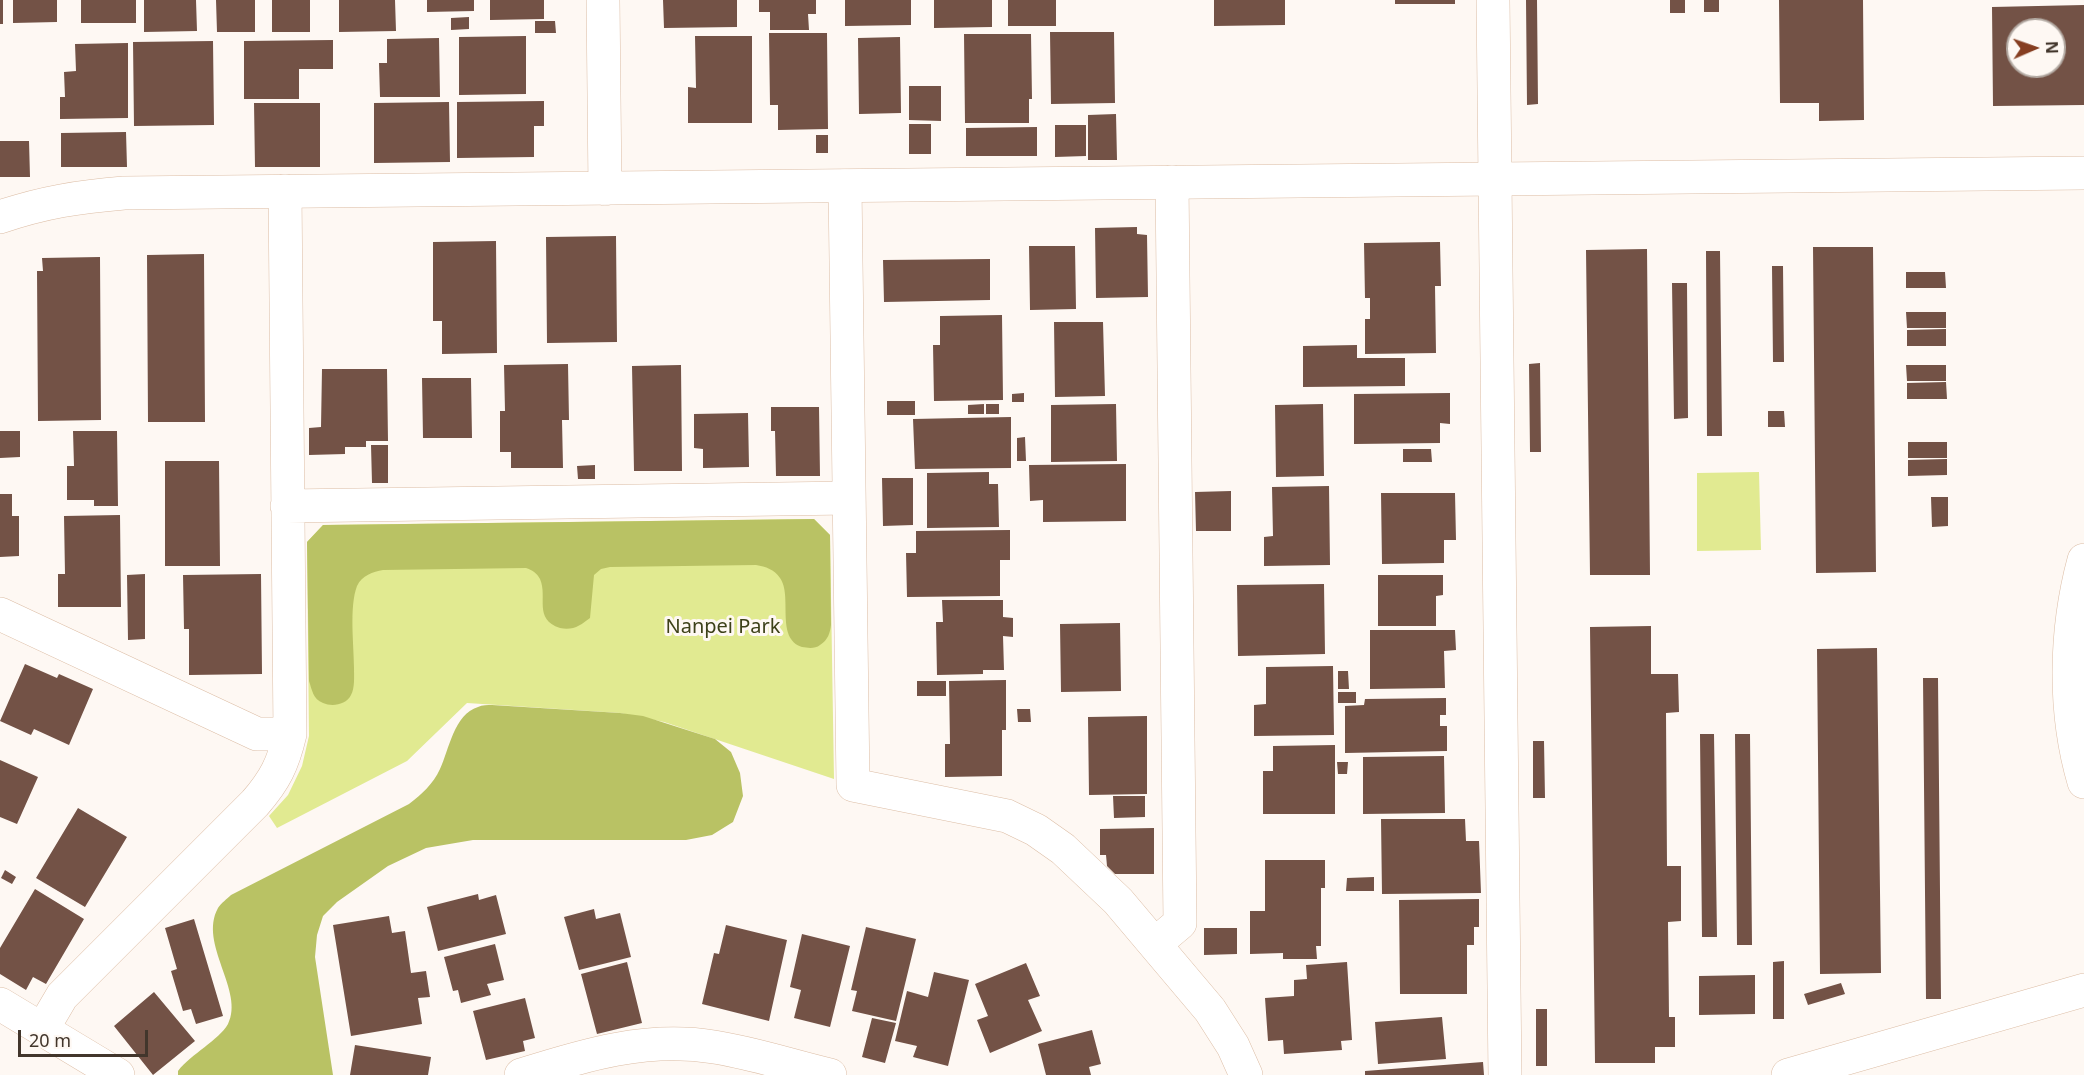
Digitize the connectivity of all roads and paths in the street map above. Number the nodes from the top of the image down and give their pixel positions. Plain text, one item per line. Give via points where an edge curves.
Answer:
1 (603, 0) edge
2 (1493, 0) edge
3 (2084, 174) edge
4 (1495, 179) junction
5 (1172, 183) junction
6 (845, 186) junction
7 (605, 189) junction
8 (285, 191) junction
9 (0, 217) edge
10 (849, 498) junction
11 (287, 506) junction
12 (2084, 560) edge
13 (0, 614) edge
14 (290, 734) junction
15 (2084, 782) edge
16 (1155, 944) junction
17 (2084, 990) edge
18 (0, 1004) edge
19 (42, 1030) junction
20 (795, 1071) edge
21 (118, 1075) edge
22 (521, 1075) edge
23 (830, 1075) edge
24 (1246, 1075) edge
25 (1505, 1075) edge
26 (1788, 1075) edge

1 - 7 street
2 - 4 street
3 - 4 street
4 - 5 street
4 - 25 street
5 - 6 street
5 - 16 street via 1180,923
6 - 7 street
6 - 10 street
7 - 8 street
8 - 9 street via 76,197
8 - 11 street
10 - 11 street
10 - 16 street via 853,785 1007,816 1036,830 1064,849 1118,901
11 - 14 street
12 - 15 street via 2072,627 2070,677 2073,727
13 - 14 street via 257,734
14 - 19 street via 284,760 272,783 62,996
16 - 24 street via 1210,1010
17 - 26 street
18 - 19 street
19 - 21 street
20 - 22 street via 714,1047 678,1044 606,1050
20 - 23 street

